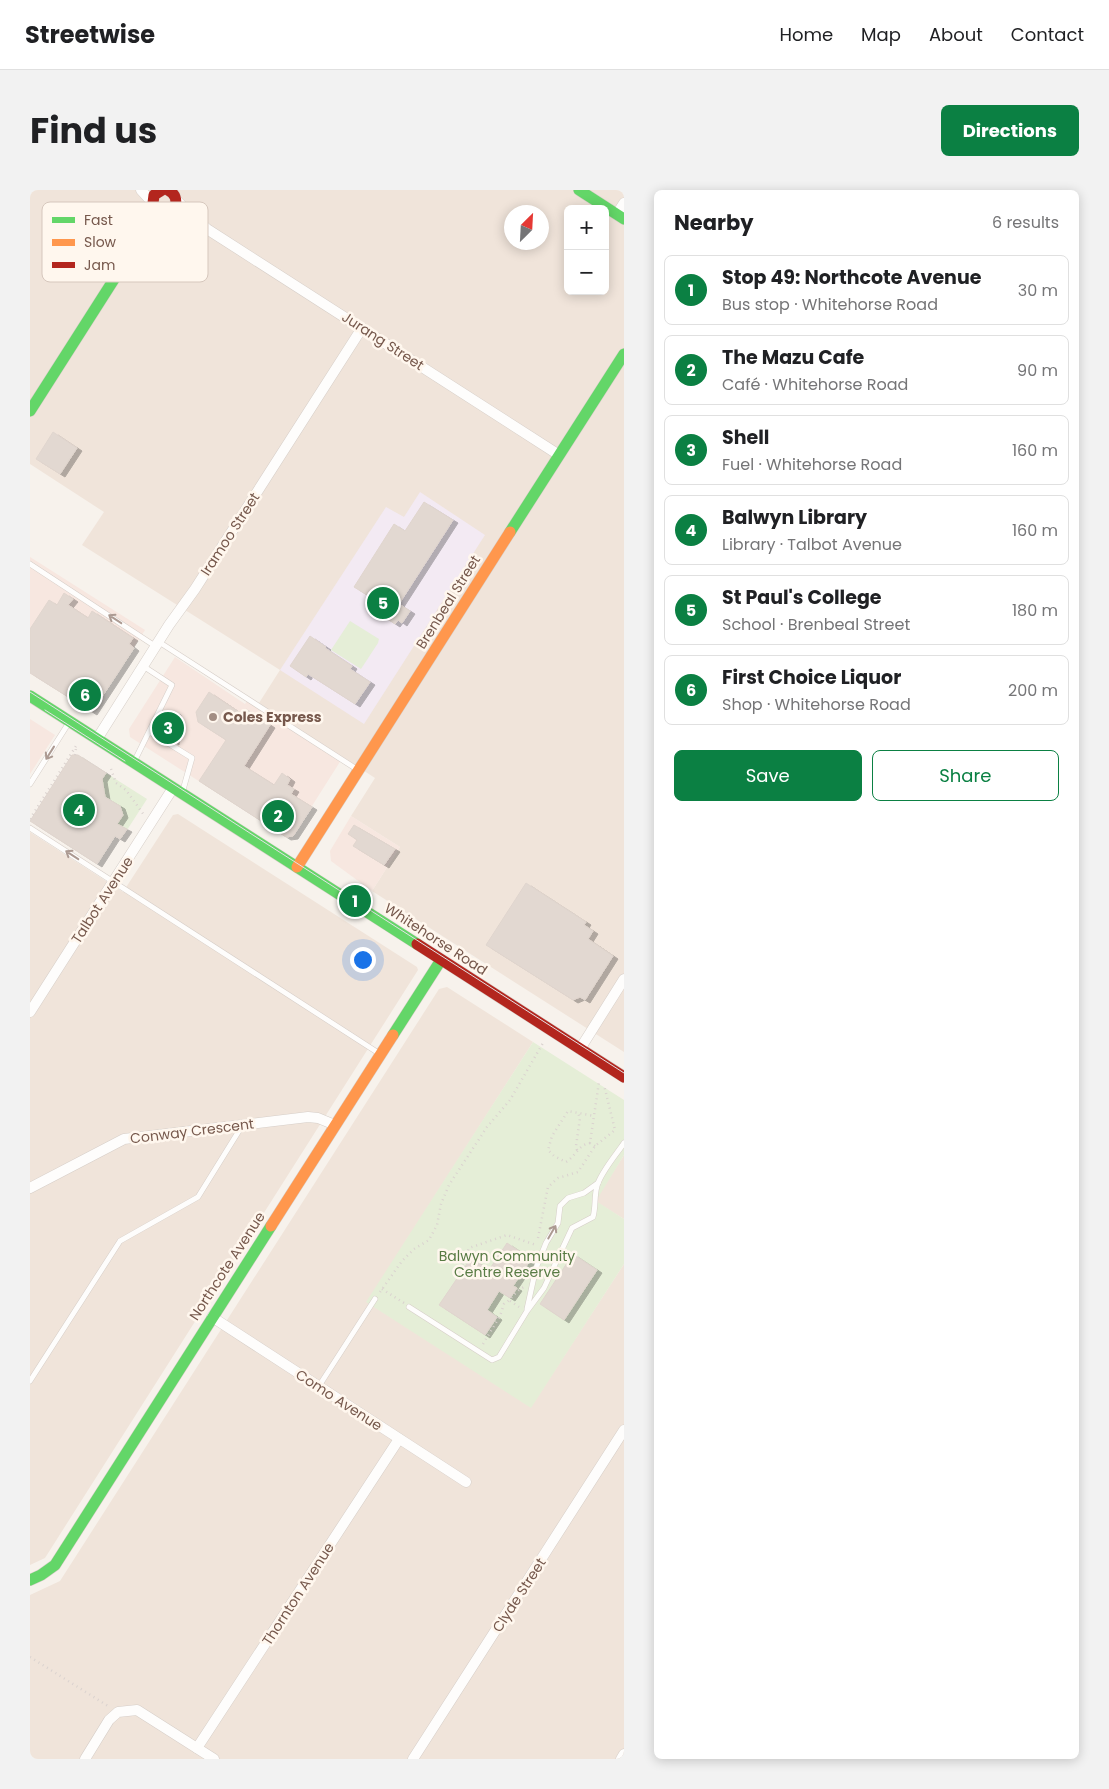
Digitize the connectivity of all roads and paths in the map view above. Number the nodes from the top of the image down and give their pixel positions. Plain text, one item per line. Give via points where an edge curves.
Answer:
1 (141, 190) edge
2 (160, 190) edge
3 (580, 190) edge
4 (151, 202) edge
5 (153, 202) edge
6 (624, 203) edge
7 (621, 216) edge
8 (208, 230) edge
9 (114, 282) edge
10 (362, 328) junction
11 (624, 354) edge
12 (30, 411) edge
13 (559, 455) junction
14 (30, 564) edge
15 (157, 644) junction
16 (143, 666) junction
17 (30, 696) edge
18 (70, 722) junction
19 (150, 732) junction
20 (97, 739) junction
21 (75, 755) dead end
22 (134, 762) junction
23 (111, 768) dead end
24 (358, 770) junction
25 (30, 784) edge
26 (178, 791) junction
27 (30, 819) edge
28 (150, 824) junction
29 (30, 828) edge
30 (297, 867) junction
31 (113, 882) junction
32 (441, 960) junction
33 (624, 979) edge
34 (30, 1012) edge
35 (554, 1032) junction
36 (580, 1049) junction
37 (380, 1054) junction
38 (624, 1077) edge
39 (599, 1082) dead end
40 (604, 1085) dead end
41 (578, 1113) junction
42 (594, 1116) junction
43 (242, 1125) junction
44 (334, 1125) junction
45 (624, 1143) edge
46 (590, 1144) junction
47 (595, 1146) junction
48 (578, 1152) junction
49 (598, 1183) junction
50 (30, 1188) edge
51 (465, 1267) dead end
52 (525, 1287) dead end
53 (382, 1289) junction
54 (375, 1299) joint
55 (409, 1307) joint
56 (527, 1311) junction
57 (212, 1318) junction
58 (478, 1351) junction
59 (30, 1381) edge
60 (318, 1386) junction
61 (624, 1430) edge
62 (399, 1439) junction
63 (466, 1482) dead end
64 (30, 1580) edge
65 (30, 1657) edge
66 (118, 1712) junction
67 (197, 1748) junction
68 (624, 1754) edge
69 (84, 1759) edge
70 (214, 1759) edge
71 (413, 1759) edge
72 (621, 1759) edge

1 - 4 street
2 - 5 street via 154,195
3 - 7 street
6 - 7 street
8 - 10 street, Jurang Street
9 - 12 street
10 - 13 street, Jurang Street
10 - 15 street, Iramoo Street
11 - 13 street, Brenbeal Street
13 - 24 street, Brenbeal Street
15 -> 14 lane
15 - 16 street, Iramoo Street
15 - 24 lane
16 - 19 lane via 172,686
16 - 20 street, Iramoo Street
17 - 18 street, Whitehorse Road
18 - 20 street, Whitehorse Road
18 -> 25 lane
19 - 22 lane
19 - 26 lane via 192,758
20 - 22 street, Whitehorse Road
21 - 27 path via 76,746
22 - 26 street, Whitehorse Road
23 - 28 path via 116,783 126,790
24 - 30 street, Brenbeal Street
26 - 28 street, Talbot Avenue
26 - 30 street, Whitehorse Road
28 - 31 street, Talbot Avenue
31 -> 29 lane
30 - 32 street, Whitehorse Road
31 - 34 street, Talbot Avenue
31 - 37 lane
32 - 35 street, Whitehorse Road
32 - 37 street, Northcote Avenue
33 - 36 street
35 - 36 street, Whitehorse Road
35 - 53 path via 544,1040 510,1100 448,1185 437,1225 429,1240 402,1260
36 - 38 street, Whitehorse Road
37 - 44 street, Northcote Avenue
39 - 42 path
40 - 47 path via 615,1130
41 - 42 path
41 - 48 path
41 - 48 path via 568,1111 552,1136 548,1150 566,1162
42 - 46 path
43 - 44 street, Conway Crescent via 308,1117
43 - 50 street, Conway Crescent via 124,1139
43 - 59 lane via 198,1197 120,1241
44 - 57 street, Northcote Avenue
45 - 49 lane
46 - 47 path
46 - 48 path via 586,1143
47 - 51 path via 578,1172 558,1178 548,1188 537,1243 507,1235 488,1241 469,1248 462,1266
49 - 56 lane via 593,1217 572,1228 544,1288
56 -> 49 lane via 536,1268 558,1223 560,1206 568,1198 584,1193
52 - 58 path via 504,1304
53 - 54 path
53 - 55 path
54 - 60 lane
55 - 58 lane
56 - 58 lane via 499,1357 492,1360
57 - 60 street, Como Avenue
57 - 64 street, Northcote Avenue via 55,1565
60 - 62 street, Como Avenue
61 - 71 street, Clyde Street
62 - 63 street, Como Avenue
62 - 67 street, Thornton Avenue
65 - 66 path
66 - 67 street via 137,1710
66 - 69 street via 109,1720
67 - 70 street
68 - 72 street

